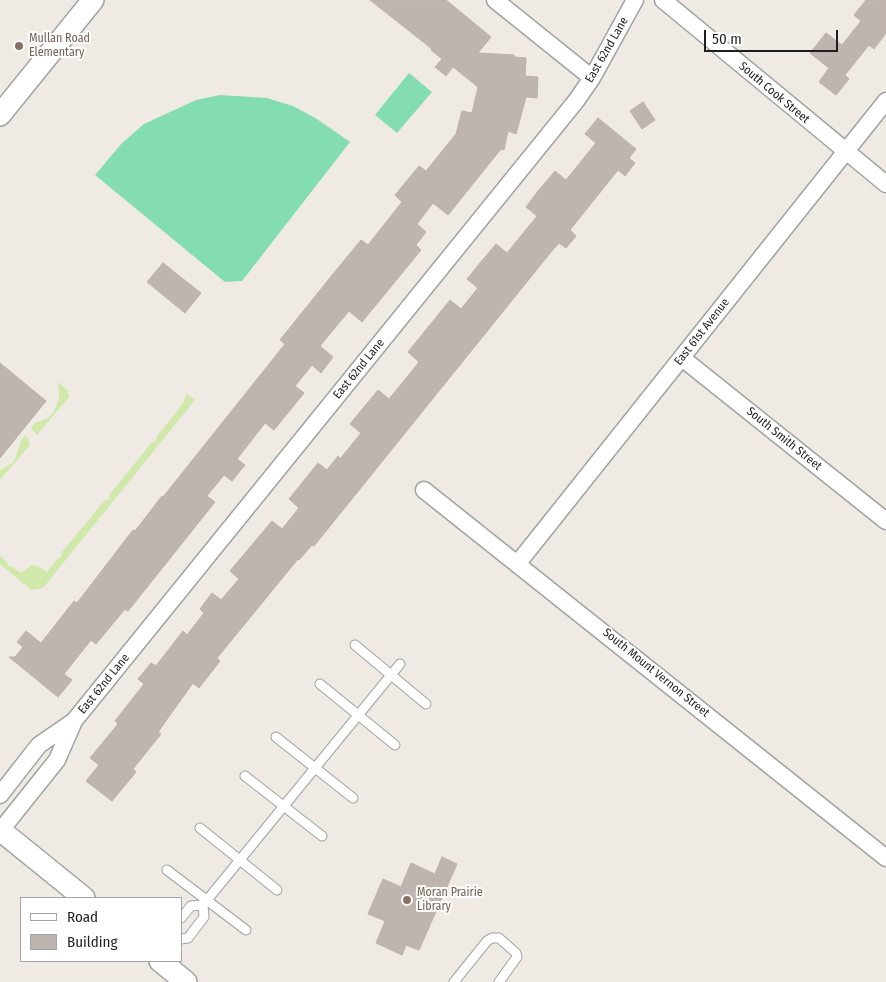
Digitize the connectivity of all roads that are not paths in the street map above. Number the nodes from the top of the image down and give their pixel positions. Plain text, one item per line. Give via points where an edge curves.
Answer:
1 (93, 0) edge
2 (495, 0) edge
3 (663, 0) edge
4 (633, 4) edge
5 (592, 78) junction
6 (886, 101) edge
7 (0, 115) edge
8 (846, 152) junction
9 (886, 184) edge
10 (682, 358) junction
11 (424, 490) dead end
12 (886, 521) edge
13 (518, 563) junction
14 (355, 645) dead end
15 (400, 664) dead end
16 (391, 675) junction
17 (320, 684) dead end
18 (426, 704) dead end
19 (358, 715) junction
20 (74, 721) junction
21 (276, 737) dead end
22 (395, 745) dead end
23 (315, 768) junction
24 (246, 776) dead end
25 (0, 795) edge
26 (353, 798) dead end
27 (284, 806) junction
28 (200, 828) dead end
29 (0, 830) edge
30 (322, 836) dead end
31 (886, 858) edge
32 (240, 860) junction
33 (167, 870) dead end
34 (277, 890) dead end
35 (83, 897) edge
36 (205, 903) junction
37 (182, 917) edge
38 (246, 930) dead end
39 (182, 939) edge
40 (161, 962) edge
41 (181, 981) edge
42 (454, 982) edge
43 (499, 982) edge

1 - 7 street
2 - 5 street
3 - 8 street, South Cook Street
4 - 5 street, East 62nd Lane
5 - 20 street, East 62nd Lane
6 - 8 street, East 61st Avenue
8 - 9 street, South Cook Street
8 - 10 street, East 61st Avenue
10 - 12 street, South Smith Street
10 - 13 street, East 61st Avenue
11 - 13 street, South Mount Vernon Street
13 - 31 street, South Mount Vernon Street
14 - 16 lane
15 - 16 lane
16 - 18 lane
16 - 19 lane
17 - 19 lane
19 - 22 lane
19 - 23 lane
20 - 25 street, East 62nd Lane via 39,746
20 - 29 street, East 62nd Lane via 57,760
21 - 23 lane
23 - 26 lane
23 - 27 lane
24 - 27 lane
27 - 30 lane
27 - 32 lane
28 - 32 lane
29 - 35 street
32 - 34 lane
32 - 36 lane
33 - 36 lane
36 - 37 lane via 190,906
36 - 38 lane
36 - 39 lane via 204,917 188,938
40 - 41 street
42 - 43 lane via 486,941 492,938 499,938 517,957

